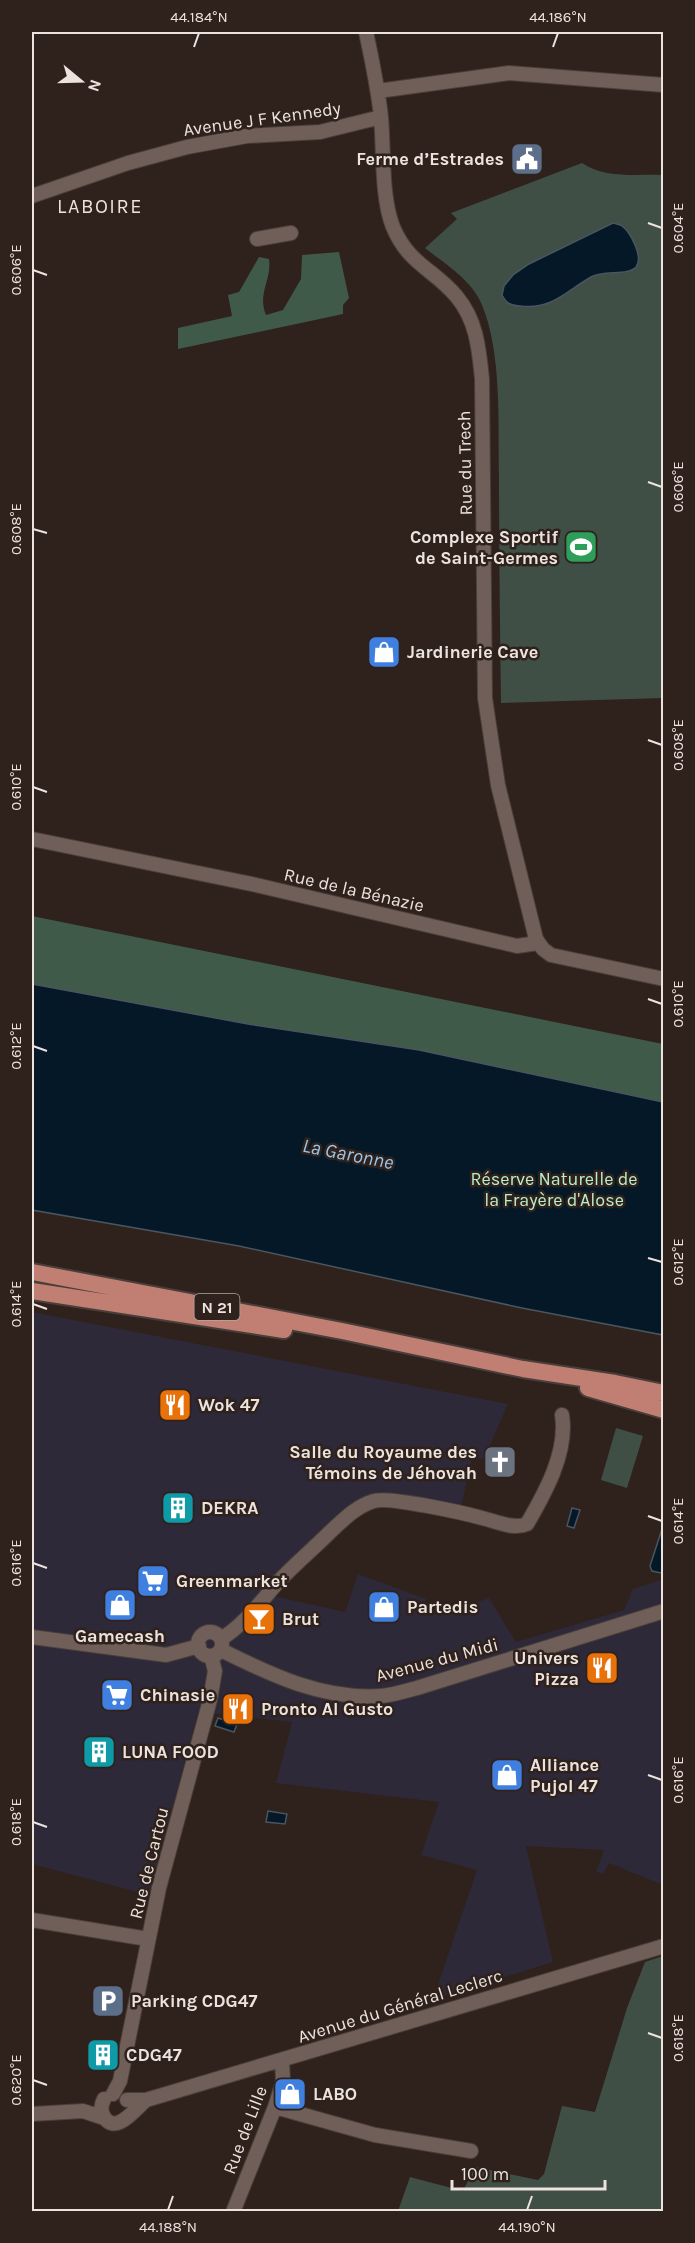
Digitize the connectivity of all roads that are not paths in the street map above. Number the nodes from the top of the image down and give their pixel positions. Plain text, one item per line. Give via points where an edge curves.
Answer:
1 (366, 32) edge
2 (663, 85) edge
3 (378, 91) junction
4 (381, 117) junction
5 (32, 196) edge
6 (291, 233) dead end
7 (257, 239) dead end
8 (32, 839) edge
9 (538, 943) junction
10 (663, 979) edge
11 (32, 1272) edge
12 (32, 1291) edge
13 (401, 1345) junction
14 (523, 1369) junction
15 (663, 1393) edge
16 (663, 1410) edge
17 (562, 1415) dead end
18 (663, 1611) edge
19 (32, 1637) edge
20 (199, 1647) junction
21 (218, 1648) junction
22 (32, 1920) edge
23 (148, 1939) junction
24 (663, 1946) edge
25 (282, 2061) junction
26 (120, 2101) junction
27 (275, 2107) junction
28 (83, 2111) junction
29 (32, 2114) edge
30 (104, 2118) junction
31 (471, 2151) dead end
32 (233, 2211) edge

1 - 3 street
2 - 3 street via 509,73
3 - 4 street
4 - 5 street, Avenue J F Kennedy via 320,132 247,136 187,147
4 - 9 street, Rue du Trech via 387,200 393,226 416,262 462,303 478,344 482,379 484,698 498,784
6 - 7 street
8 - 9 street, Rue de la Bénazie via 256,885 517,946
9 - 10 street via 551,955
11 - 13 main road, N 21 via 342,1330
12 - 13 main road, N 21 via 240,1325
13 - 14 main road
14 - 15 main road
14 - 16 main road
17 - 21 street via 562,1446 527,1524 511,1525 390,1499 373,1501 349,1515 289,1571
18 - 21 street, Avenue du Midi via 382,1696 346,1696 282,1679
19 - 20 street via 158,1654
20 - 21 street, Avenue du Midi via 202,1653
20 - 21 street via 200,1638 213,1632
21 - 23 street, Rue de Cartou via 210,1700
22 - 23 street
23 - 26 street, Rue de Cartou via 120,2081
24 - 25 street, Avenue du Général Leclerc
25 - 26 street, Avenue du Général Leclerc via 146,2100
25 - 27 street, Rue de Lille via 283,2081
26 - 28 street, Avenue du Général Leclerc
26 - 30 street via 101,2107
26 - 30 street via 120,2123
27 - 31 street via 375,2135
27 - 32 street, Rue de Lille
28 - 29 street, Avenue du Général Leclerc
28 - 30 street, Avenue du Général Leclerc

